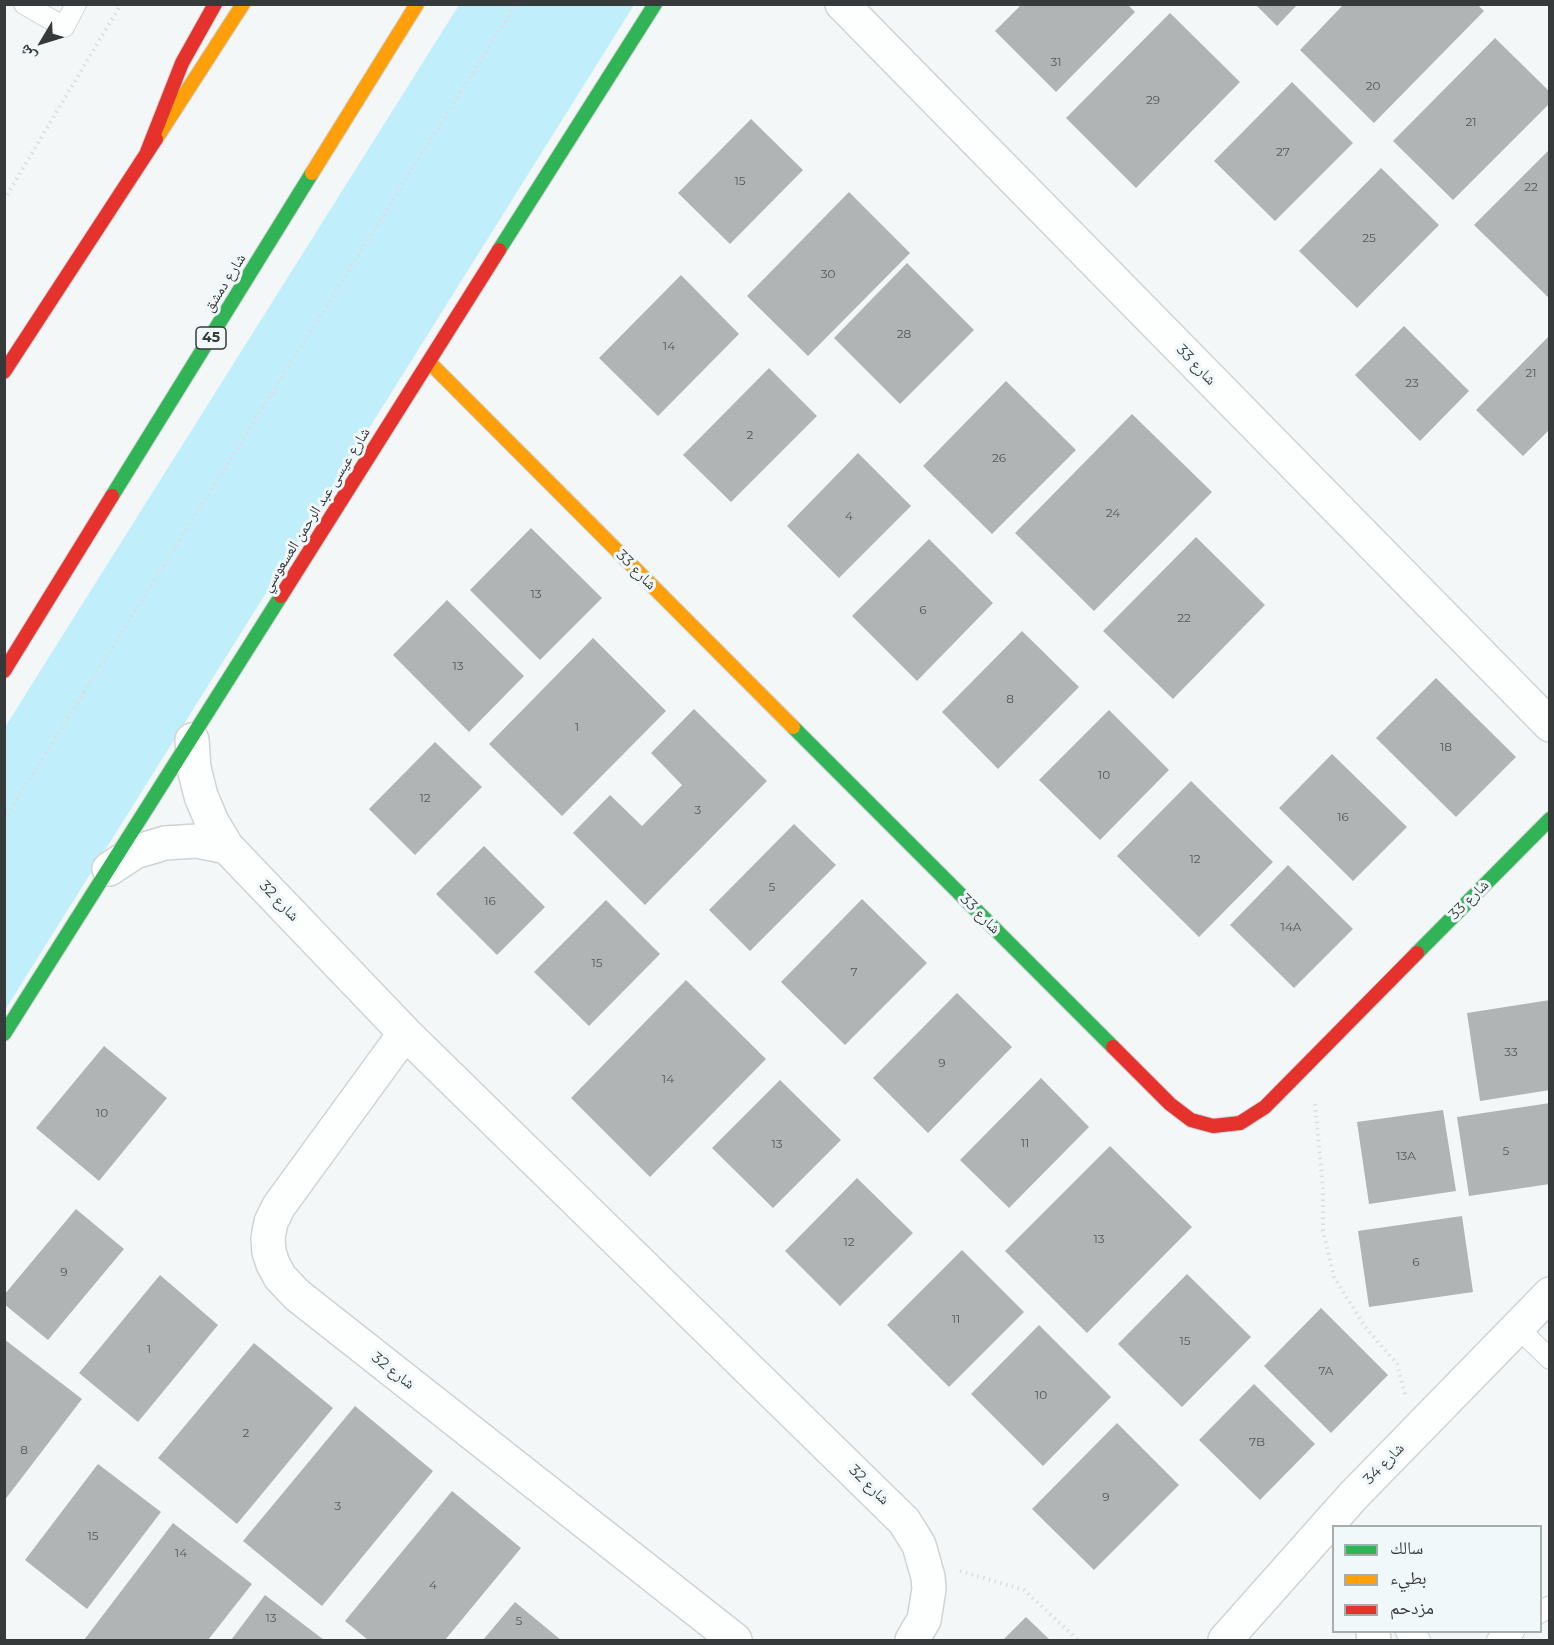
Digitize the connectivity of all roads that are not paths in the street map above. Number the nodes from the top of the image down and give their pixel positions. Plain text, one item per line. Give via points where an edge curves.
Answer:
1 (24, 4) edge
2 (76, 4) edge
3 (215, 4) edge
4 (243, 4) edge
5 (417, 4) edge
6 (655, 4) edge
7 (842, 4) edge
8 (147, 152) junction
9 (429, 362) junction
10 (4, 372) edge
11 (4, 672) edge
12 (1550, 725) edge
13 (192, 740) junction
14 (1550, 819) edge
15 (227, 847) junction
16 (109, 868) junction
17 (405, 1033) junction
18 (4, 1034) edge
19 (1550, 1294) edge
20 (1517, 1327) junction
21 (1550, 1359) edge
22 (1355, 1511) edge
23 (1341, 1525) edge
24 (1332, 1534) edge
25 (735, 1641) edge
26 (912, 1641) edge
27 (1225, 1641) edge

1 - 2 lane via 64,27
3 - 8 main road via 182,63
4 - 8 main road
5 - 11 main road, شارع دمشق / 45
6 - 9 main road, شارع عيسى عبد الرحمن العسعوسي
7 - 12 street, شارع 33
8 - 10 main road
9 - 13 main road, شارع عيسى عبد الرحمن العسعوسي
9 - 14 main road, شارع 33 via 1191,1120 1214,1126 1240,1123 1265,1107
13 - 15 street, شارع 32 via 201,796
13 - 16 main road, شارع عيسى عبد الرحمن العسعوسي
15 - 16 street via 197,841 165,843 135,852
15 - 17 street, شارع 32
16 - 18 main road, شارع عيسى عبد الرحمن العسعوسي
17 - 25 street, شارع 32 via 279,1206 268,1238 269,1252 280,1277 297,1295
17 - 26 street, شارع 32 via 894,1510 913,1533 925,1561 929,1589 924,1620
19 - 20 street, شارع 34
20 - 21 lane
20 - 22 street, شارع 34 via 1404,1443
22 - 23 street, شارع 34
24 - 27 street, شارع 34

